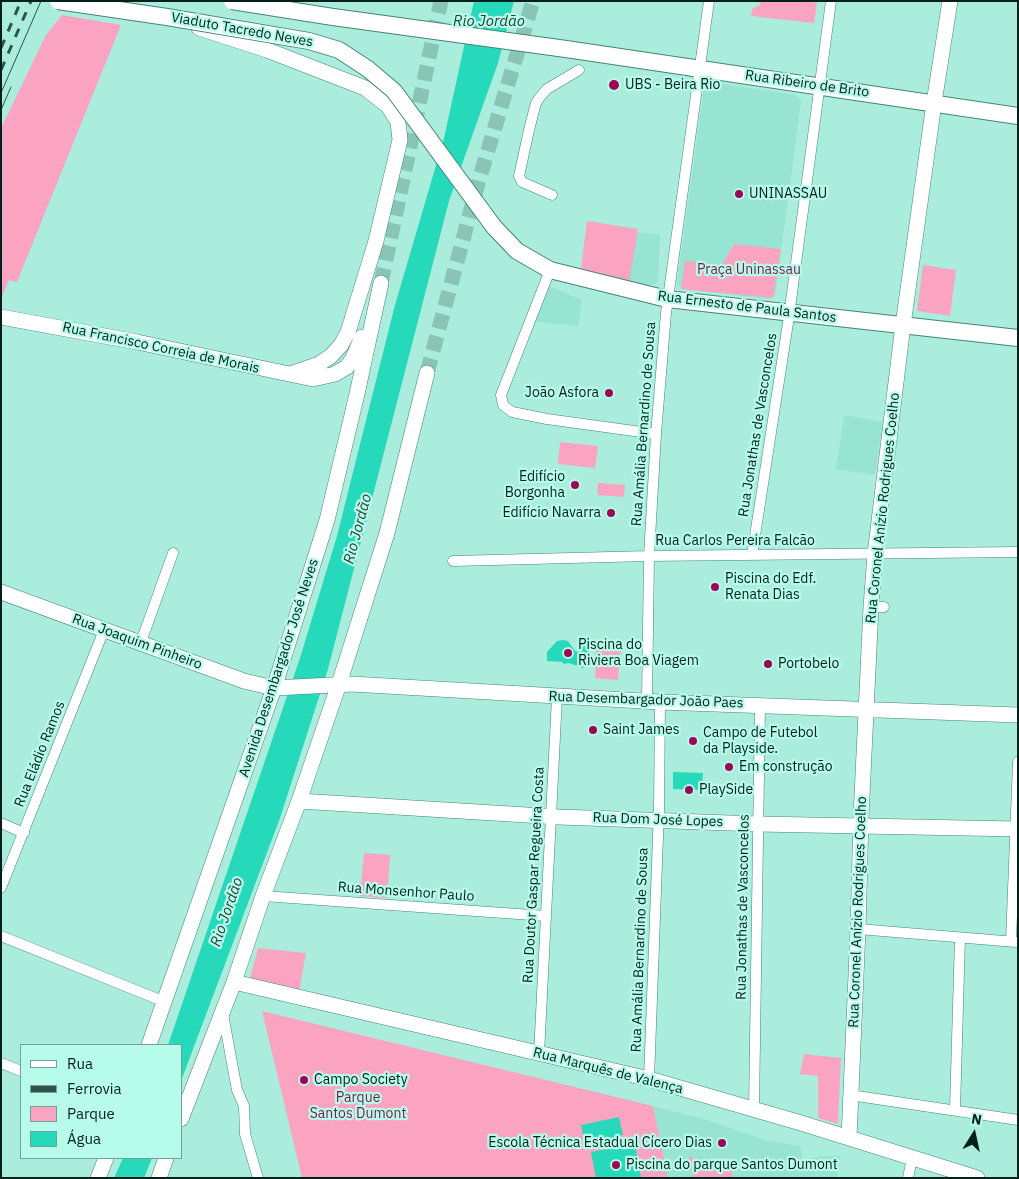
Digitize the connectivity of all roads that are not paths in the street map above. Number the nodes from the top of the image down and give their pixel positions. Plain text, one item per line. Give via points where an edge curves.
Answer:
1 (58, 1) edge
2 (232, 1) edge
3 (708, 1) edge
4 (831, 1) edge
5 (950, 1) edge
6 (167, 17) junction
7 (566, 49) joint
8 (699, 69) junction
9 (579, 70) dead end
10 (820, 86) junction
11 (934, 103) junction
12 (1018, 116) edge
13 (552, 195) dead end
14 (494, 227) joint
15 (550, 270) junction
16 (667, 299) junction
17 (789, 312) junction
18 (1, 317) edge
19 (903, 325) junction
20 (1018, 338) edge
21 (427, 373) tunnel mouth
22 (290, 374) junction
23 (320, 378) joint
24 (656, 434) junction
25 (174, 552) dead end
26 (1018, 552) edge
27 (875, 554) junction
28 (752, 555) junction
29 (649, 556) junction
30 (453, 561) dead end
31 (1, 592) edge
32 (104, 630) junction
33 (141, 642) junction
34 (335, 684) junction
35 (280, 688) junction
36 (557, 697) junction
37 (653, 702) junction
38 (760, 705) junction
39 (866, 708) junction
40 (1018, 715) edge
41 (1018, 762) edge
42 (299, 801) junction
43 (550, 816) junction
44 (658, 820) junction
45 (1, 823) edge
46 (758, 824) junction
47 (860, 826) junction
48 (1016, 829) edge
49 (24, 833) junction
50 (1, 888) edge
51 (263, 896) junction
52 (546, 916) junction
53 (858, 929) junction
54 (1, 936) edge
55 (960, 938) junction
56 (1015, 942) edge
57 (234, 982) junction
58 (165, 1002) junction
59 (222, 1011) junction
60 (149, 1044) edge
61 (539, 1054) junction
62 (1, 1063) edge
63 (20, 1071) edge
64 (648, 1079) junction
65 (850, 1095) junction
66 (754, 1109) junction
67 (955, 1109) junction
68 (182, 1116) edge
69 (1018, 1120) edge
70 (848, 1138) junction
71 (912, 1158) junction
72 (106, 1159) edge
73 (166, 1159) edge
74 (98, 1178) edge
75 (159, 1178) edge
76 (258, 1178) edge
77 (908, 1178) edge
78 (977, 1178) edge

1 - 6 main road, Viaduto Tacredo Neves, bridge
2 - 7 main road, Viaduto Tacredo Neves, bridge
3 - 8 street, Rua Amália Bernardino de Sousa
4 - 10 street, Rua Jonathas de Vasconcelos
5 - 11 street, Rua Coronel Anízio Rodrigues Coelho
6 - 14 main road, Viaduto Tacredo Neves, bridge via 309,41 339,50 394,91
6 - 22 street, bridge via 267,50 365,88 388,106 398,122 400,140 376,241 348,332 331,356 319,364
7 - 8 main road, Rua Ribeiro de Brito
8 - 10 main road, Rua Ribeiro de Brito
8 - 16 street, Rua Amália Bernardino de Sousa
9 - 13 street via 547,89 536,103 519,176 522,182
10 - 11 main road, Rua Ribeiro de Brito
10 - 17 street, Rua Jonathas de Vasconcelos
11 - 12 main road, Rua Ribeiro de Brito
11 - 19 street, Rua Coronel Anízio Rodrigues Coelho
14 - 15 main road, Rua Ernesto de Paula Santos via 517,251
15 - 16 main road, Rua Ernesto de Paula Santos
15 - 24 street via 501,395 503,405 512,412 547,419
16 - 17 main road, Rua Ernesto de Paula Santos
16 - 24 street, Rua Amália Bernardino de Sousa
17 - 19 main road, Rua Ernesto de Paula Santos
17 - 28 street, Rua Jonathas de Vasconcelos
18 - 22 street, Rua Francisco Correia de Morais
19 - 20 main road, Rua Ernesto de Paula Santos
19 - 27 street, Rua Coronel Anízio Rodrigues Coelho
21 - 34 street via 387,532
22 - 23 street, Rua Francisco Correia de Morais
23 - 35 street, Avenida Desembargador José Neves via 347,367 354,358 379,290 327,520
24 - 29 street, Rua Amália Bernardino de Sousa
25 - 33 street
26 - 27 street, Rua Carlos Pereira Falcão
27 - 28 street, Rua Carlos Pereira Falcão
27 - 39 street, Rua Coronel Anízio Rodrigues Coelho via 877,607
28 - 29 street, Rua Carlos Pereira Falcão
29 - 30 street, Rua Carlos Pereira Falcão
29 - 37 street, Rua Amália Bernardino de Sousa
31 - 32 street, Rua Joaquim Pinheiro
32 - 33 street, Rua Joaquim Pinheiro
32 - 49 street, Rua Eládio Ramos
33 - 35 street, Rua Joaquim Pinheiro via 244,681
34 - 35 street, Rua Desembargador João Paes
34 - 36 street, Rua Desembargador João Paes
34 - 42 street
35 - 58 street, Avenida Desembargador José Neves
36 - 37 street, Rua Desembargador João Paes
36 - 43 street, Rua Doutor Gaspar Regueira Costa
37 - 38 street, Rua Desembargador João Paes
37 - 44 street, Rua Amália Bernardino de Sousa
38 - 39 street, Rua Desembargador João Paes
38 - 46 street, Rua Jonathas de Vasconcelos
39 - 40 street, Rua Desembargador João Paes
39 - 47 street, Rua Coronel Anízio Rodrigues Coelho
41 - 48 street
42 - 43 street, Rua Dom José Lopes
42 - 51 street
43 - 44 street, Rua Dom José Lopes
43 - 52 street, Rua Doutor Gaspar Regueira Costa
44 - 46 street, Rua Dom José Lopes
44 - 64 street, Rua Amália Bernardino de Sousa
45 - 49 street
46 - 47 street, Rua Dom José Lopes
46 - 66 street, Rua Jonathas de Vasconcelos
47 - 48 street, Rua Dom José Lopes
47 - 53 street, Rua Coronel Anízio Rodrigues Coelho
48 - 56 street
49 - 50 street, Rua Eládio Ramos
51 - 52 street, Rua Monsenhor Paulo
51 - 57 street
52 - 61 street, Rua Doutor Gaspar Regueira Costa
53 - 55 street
53 - 65 street, Rua Coronel Anízio Rodrigues Coelho
54 - 58 street
55 - 56 street
55 - 67 street
57 - 59 street
57 - 61 street, Rua Marquês de Valença
58 - 60 street, Avenida Desembargador José Neves
59 - 68 street
59 - 76 street via 236,1090 244,1106 245,1134
61 - 64 street, Rua Marquês de Valença
62 - 63 street
64 - 66 street, Rua Marquês de Valença
65 - 67 street
65 - 70 street, Rua Coronel Anízio Rodrigues Coelho
66 - 70 street, Rua Marquês de Valença
67 - 69 street
70 - 71 street, Rua Marquês de Valença
71 - 77 street
71 - 78 street, Rua Marquês de Valença
72 - 74 street
73 - 75 street

